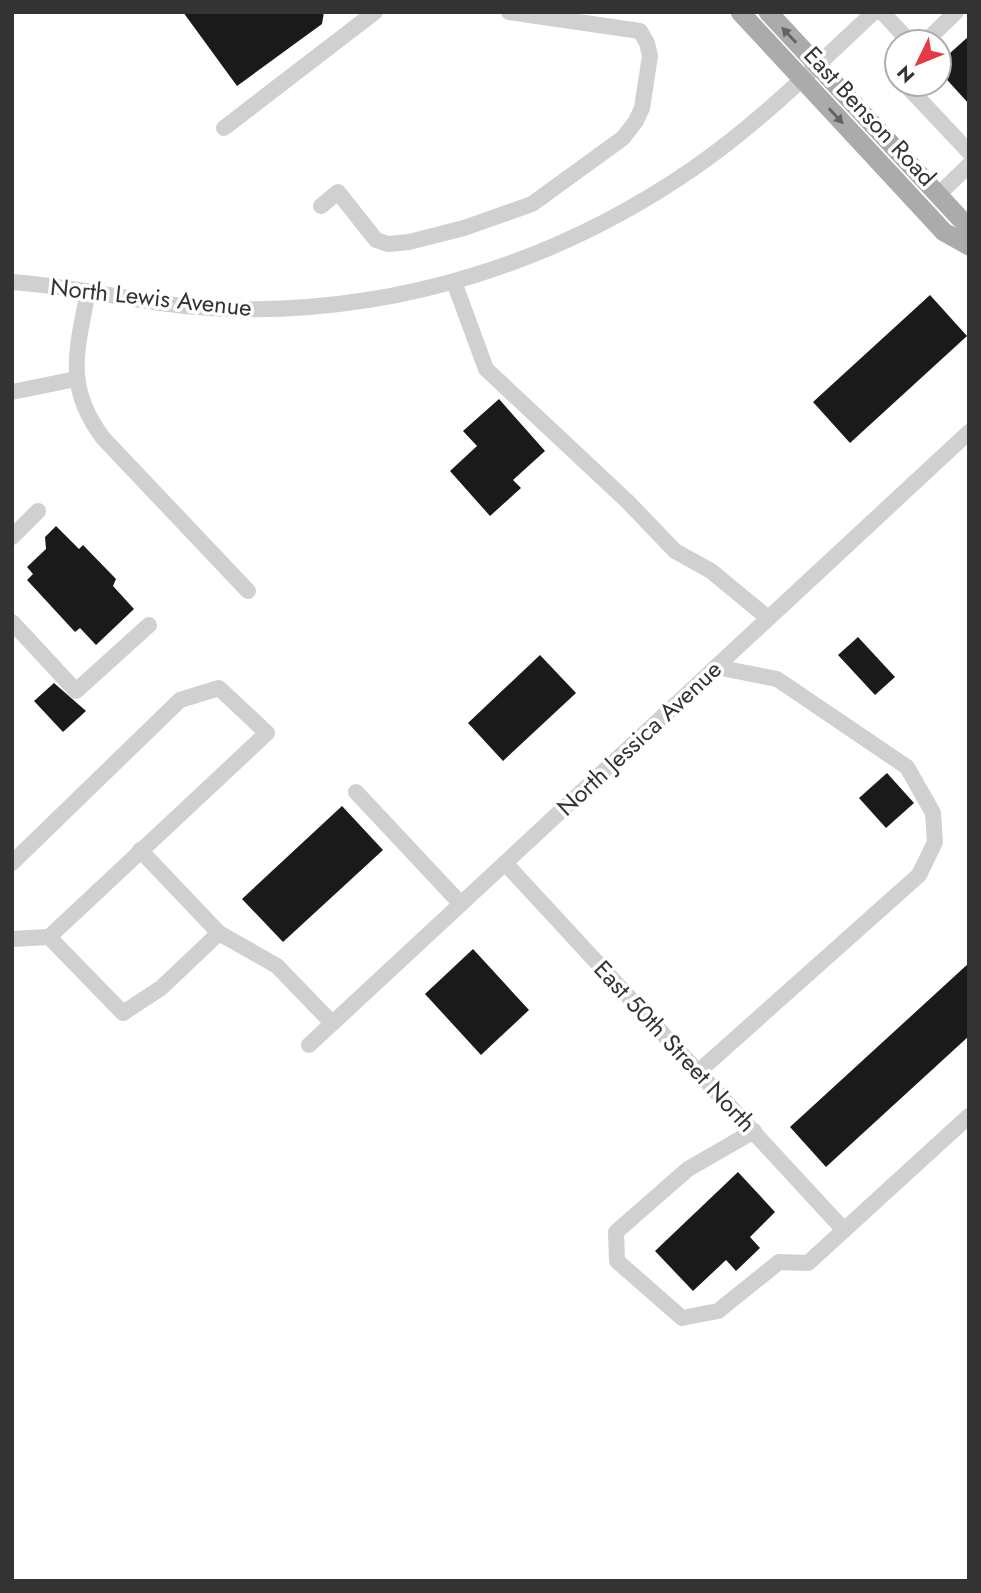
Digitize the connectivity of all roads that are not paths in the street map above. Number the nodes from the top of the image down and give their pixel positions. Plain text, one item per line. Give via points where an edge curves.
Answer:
1 (375, 12) edge
2 (509, 12) edge
3 (740, 12) edge
4 (768, 12) edge
5 (874, 12) edge
6 (882, 12) edge
7 (956, 12) edge
8 (897, 28) edge
9 (939, 28) edge
10 (817, 65) junction
11 (802, 79) junction
12 (918, 98) edge
13 (224, 128) dead end
14 (969, 152) edge
15 (969, 165) edge
16 (937, 195) junction
17 (321, 206) dead end
18 (969, 228) edge
19 (969, 246) edge
20 (12, 282) edge
21 (454, 282) junction
22 (88, 291) junction
23 (76, 379) junction
24 (12, 392) edge
25 (969, 432) edge
26 (38, 511) dead end
27 (12, 537) edge
28 (248, 591) dead end
29 (768, 618) junction
30 (12, 622) edge
31 (149, 625) dead end
32 (716, 667) junction
33 (356, 792) dead end
34 (141, 850) junction
35 (12, 863) edge
36 (505, 863) junction
37 (461, 904) junction
38 (219, 933) junction
39 (49, 937) junction
40 (12, 939) edge
41 (332, 1023) junction
42 (309, 1045) dead end
43 (698, 1072) junction
44 (969, 1116) edge
45 (754, 1132) junction
46 (845, 1230) junction

1 - 13 street
2 - 17 street via 640,31 650,56 642,108 623,138 532,204 409,242 376,240 338,192
3 - 11 main road, East Benson Road
10 -> 4 main road, East Benson Road
5 - 10 street, North Lewis Avenue
6 - 8 street
7 - 9 street
10 - 11 street, North Lewis Avenue
10 - 16 main road, East Benson Road
11 -> 19 main road, East Benson Road via 944,232
11 - 21 street, North Lewis Avenue via 718,151 637,205 553,248
12 - 14 street
15 - 16 street
16 - 18 main road, East Benson Road
20 - 22 street, North Lewis Avenue
21 - 22 street, North Lewis Avenue via 365,301 262,309 188,306
21 - 29 street via 486,369 675,551 711,571
22 - 23 street
23 - 24 street
23 - 28 street via 84,409 103,438
25 - 29 street, North Jessica Avenue
26 - 27 street
29 - 32 street, North Jessica Avenue
30 - 31 street via 76,691
32 - 36 street, North Jessica Avenue
32 - 43 street via 776,680 907,767 933,813 934,842 919,875
33 - 37 street
34 - 35 street via 267,733 219,688 180,701
34 - 38 street
34 - 39 street
36 - 37 street, North Jessica Avenue
36 - 43 street, East 50th Street North
37 - 41 street, North Jessica Avenue
38 - 39 street via 161,988 123,1013
38 - 41 street via 276,966
39 - 40 street
41 - 42 street, North Jessica Avenue
43 - 45 street, East 50th Street North
44 - 46 street
45 - 46 street, East 50th Street North
45 - 46 street via 688,1169 616,1232 617,1261 682,1318 718,1311 779,1262 808,1263

